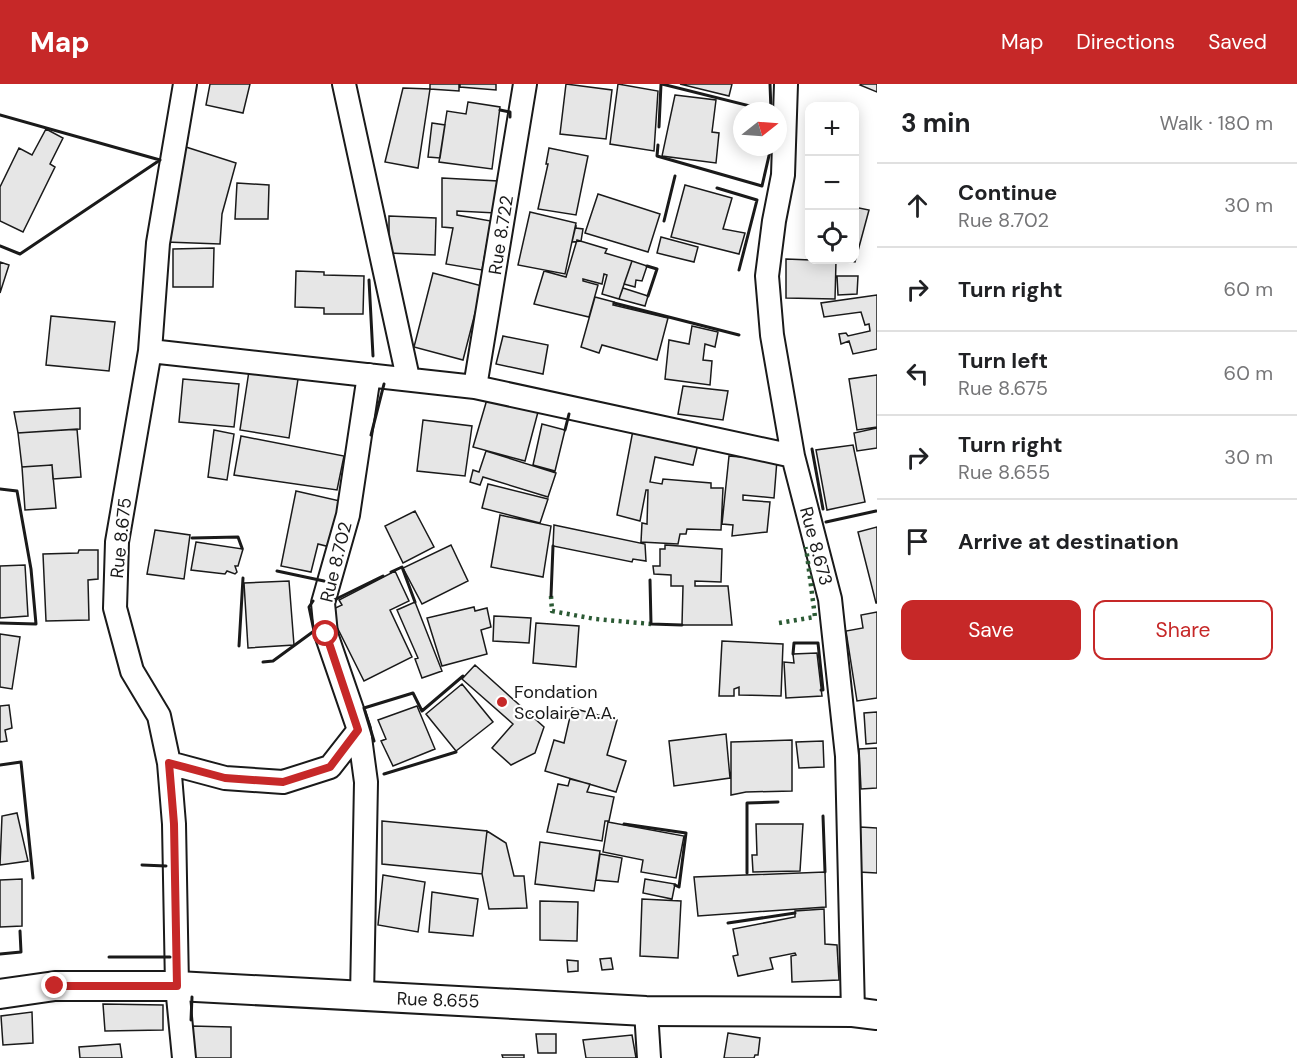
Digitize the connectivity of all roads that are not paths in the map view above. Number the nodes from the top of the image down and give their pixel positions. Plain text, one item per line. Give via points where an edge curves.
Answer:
1 (185, 84) edge
2 (344, 84) edge
3 (525, 84) edge
4 (786, 84) edge
5 (150, 351) junction
6 (369, 375) junction
7 (408, 378) junction
8 (476, 387) junction
9 (793, 456) junction
10 (358, 730) junction
11 (169, 763) junction
12 (177, 986) junction
13 (0, 994) edge
14 (362, 997) junction
15 (646, 1011) junction
16 (865, 1014) edge
17 (184, 1058) edge
18 (649, 1058) edge

1 - 5 street, Rue 8.675 via 158,243
2 - 7 street
3 - 8 street, Rue 8.722
4 - 9 street, Rue 8.673 via 783,174 767,276 772,335
5 - 6 street
5 - 11 street, Rue 8.675 via 117,542 115,608 132,671 159,716
6 - 7 street
6 - 10 street, Rue 8.702 via 348,515 323,603 326,634
7 - 8 street
8 - 9 street
9 - 16 street, Rue 8.673 via 830,599 847,756
10 - 11 street via 330,767 283,782 225,778
10 - 14 street, Rue 8.702 via 366,782
11 - 12 street, Rue 8.675
12 - 13 street, Rue 8.655 via 55,986
12 - 14 street, Rue 8.655
12 - 17 street, Rue 8.675
14 - 15 street, Rue 8.655
15 - 16 street, Rue 8.655
15 - 18 street

